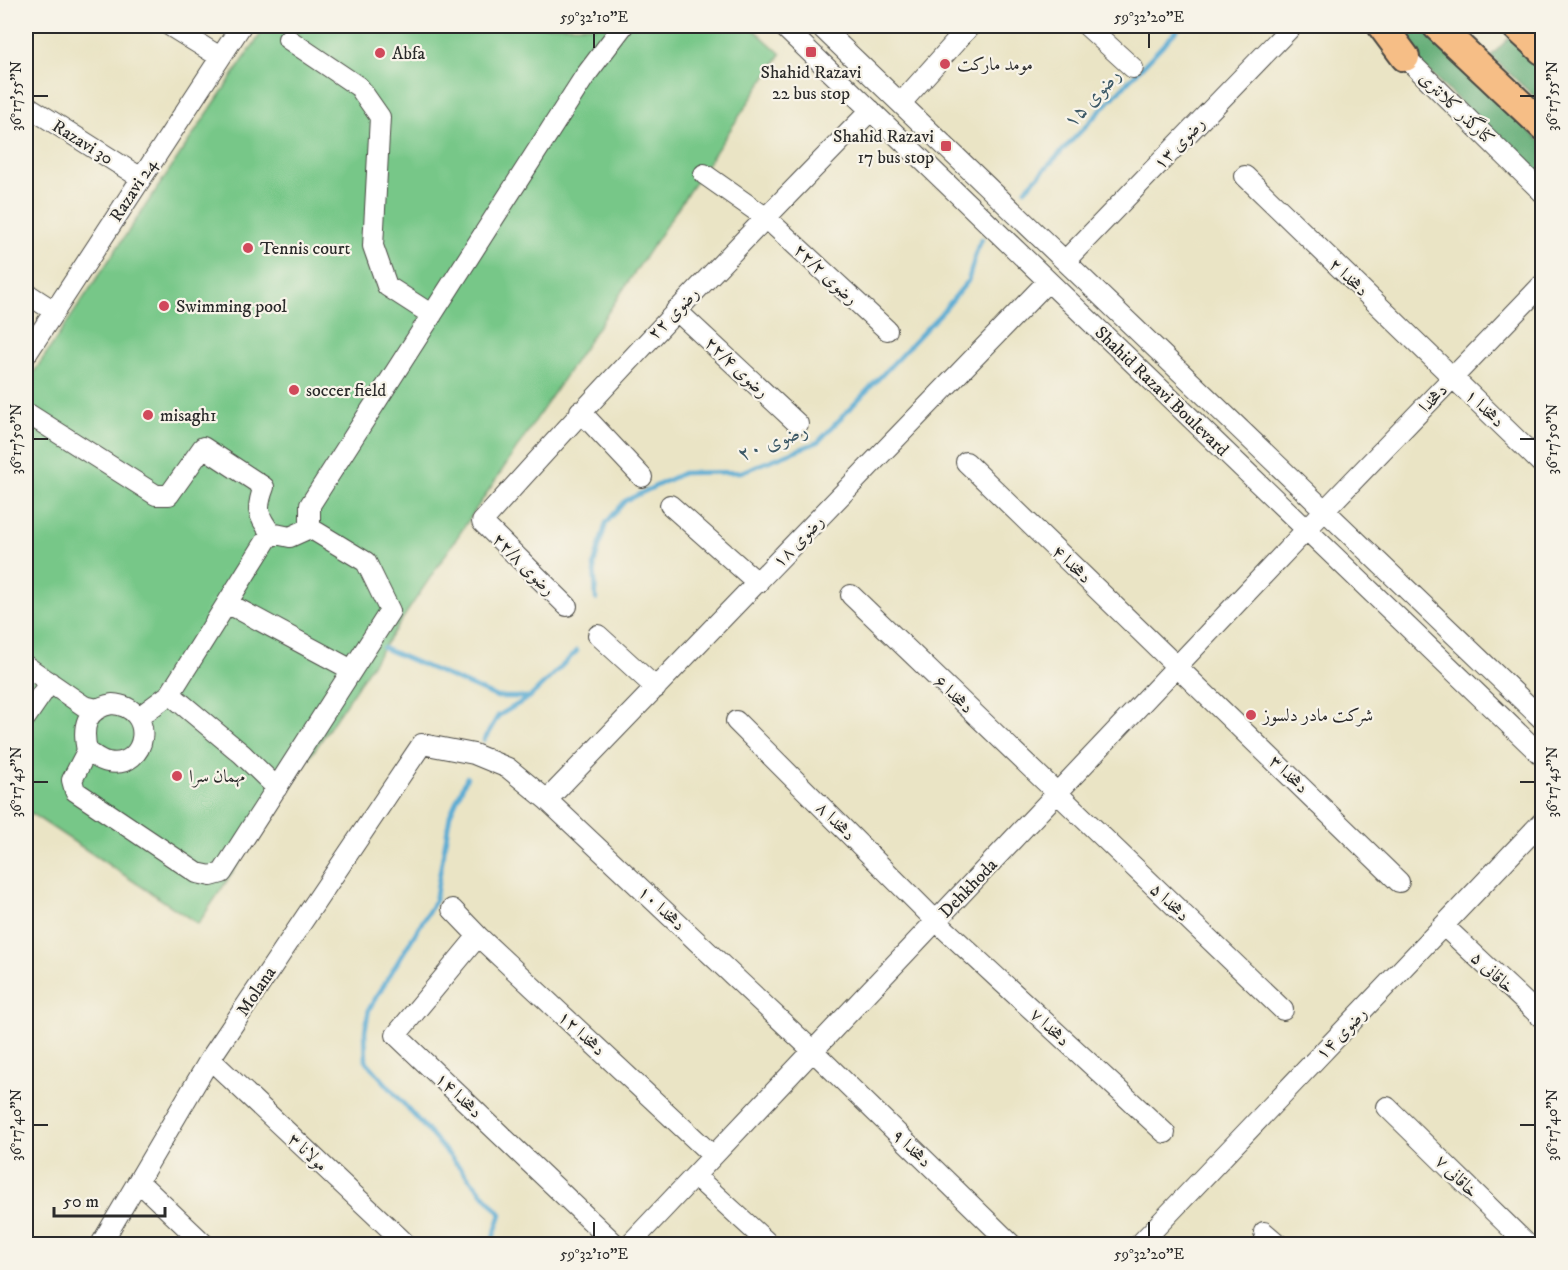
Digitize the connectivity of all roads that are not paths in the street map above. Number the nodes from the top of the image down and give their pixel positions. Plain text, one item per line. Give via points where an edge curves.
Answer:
1 (170, 26) edge
2 (241, 26) edge
3 (624, 26) edge
4 (783, 26) edge
5 (820, 26) edge
6 (970, 26) edge
7 (1086, 26) edge
8 (1292, 26) edge
9 (1372, 26) edge
10 (1382, 26) edge
11 (1437, 26) edge
12 (1516, 26) edge
13 (288, 39) dead end
14 (1542, 50) edge
15 (220, 57) junction
16 (1405, 57) junction
17 (1132, 68) dead end
18 (901, 103) junction
19 (26, 105) edge
20 (871, 110) junction
21 (1542, 125) edge
22 (704, 174) dead end
23 (1245, 177) dead end
24 (141, 178) junction
25 (1542, 192) edge
26 (765, 218) junction
27 (1065, 261) junction
28 (1048, 281) junction
29 (1542, 285) edge
30 (26, 293) edge
31 (676, 310) junction
32 (54, 311) junction
33 (432, 315) junction
34 (887, 330) dead end
35 (26, 355) edge
36 (1453, 377) junction
37 (580, 411) junction
38 (26, 414) edge
39 (798, 424) dead end
40 (966, 462) dead end
41 (1542, 464) edge
42 (642, 477) dead end
43 (670, 505) dead end
44 (1324, 511) junction
45 (482, 522) joint
46 (310, 528) junction
47 (1306, 531) junction
48 (271, 533) junction
49 (758, 583) junction
50 (851, 595) dead end
51 (227, 603) junction
52 (567, 606) dead end
53 (598, 636) dead end
54 (26, 666) edge
55 (1178, 666) junction
56 (352, 670) junction
57 (26, 681) edge
58 (46, 688) junction
59 (656, 688) junction
60 (170, 694) junction
61 (97, 709) junction
62 (26, 717) edge
63 (138, 717) junction
64 (1542, 719) edge
65 (736, 721) dead end
66 (85, 728) junction
67 (422, 744) joint
68 (87, 751) junction
69 (1542, 756) edge
70 (277, 788) junction
71 (1057, 794) junction
72 (548, 800) junction
73 (1542, 822) edge
74 (1400, 882) dead end
75 (452, 909) dead end
76 (936, 921) junction
77 (1444, 926) junction
78 (478, 936) junction
79 (1283, 1010) dead end
80 (1542, 1018) edge
81 (813, 1051) junction
82 (210, 1059) junction
83 (1388, 1107) dead end
84 (1165, 1132) dead end
85 (713, 1156) junction
86 (695, 1176) junction
87 (139, 1182) junction
88 (406, 1244) edge
89 (101, 1245) edge
90 (204, 1245) edge
91 (615, 1245) edge
92 (630, 1245) edge
93 (769, 1245) edge
94 (1011, 1245) edge
95 (1140, 1245) edge
96 (1527, 1245) edge

1 - 15 street
2 - 15 street, Razavi 24
3 - 33 street via 585,76
4 - 20 street, Shahid Razavi Boulevard
5 - 18 street, Shahid Razavi Boulevard
6 - 18 street
7 - 17 street
8 - 27 street, رضوی ۱۳
9 - 16 street, کنارگذر کلانتری
10 - 16 highway
11 - 21 highway
12 - 14 highway
13 - 33 street via 359,87 380,117 373,246 387,286
15 - 24 street, Razavi 24
16 - 25 street, کنارگذر کلانتری
18 - 27 street, Shahid Razavi Boulevard
19 - 24 street, Razavi 30
20 - 26 street, رضوی ۲۲
20 - 28 street, Shahid Razavi Boulevard
22 - 26 street, رضوی ۲۲/۲
23 - 36 street, دهخدا ۲
24 - 32 street, Razavi 24
26 - 31 street, رضوی ۲۲
26 - 34 street, رضوی ۲۲/۲
27 - 44 street, Shahid Razavi Boulevard
28 - 47 street, Shahid Razavi Boulevard
28 - 49 street, رضوی ۱۸
29 - 36 street, دهخدا
30 - 32 street
31 - 37 street, رضوی ۲۲
31 - 39 street, رضوی ۲۲/۴
32 - 35 street, Razavi 24
33 - 46 street via 310,506
36 - 41 street, دهخدا ۱
36 - 44 street, دهخدا
37 - 42 street
37 - 45 street, رضوی ۲۲
38 - 48 street via 156,495 169,495 203,447 264,487 257,503 261,520
40 - 55 street, دهخدا ۴
43 - 49 street
44 - 47 street, دهخدا
44 - 64 street, Shahid Razavi Boulevard
45 - 52 street, رضوی ۲۲/۸
46 - 48 street via 290,537
46 - 56 street via 366,562 390,611
47 - 55 street, Dehkhoda
47 - 69 street, Shahid Razavi Boulevard
48 - 51 street
49 - 59 street, رضوی ۱۸
50 - 71 street, دهخدا ۶
51 - 56 street
51 - 60 street
53 - 59 street
54 - 58 street
55 - 71 street, Dehkhoda
55 - 74 street, دهخدا ۳
56 - 70 street
57 - 58 street
58 - 61 street
58 - 62 street
58 - 66 street
59 - 72 street, رضوی ۱۸
60 - 63 street
60 - 70 street
61 - 63 street via 120,704
61 - 66 street
63 - 68 street via 143,739 130,758 108,762
65 - 76 street, دهخدا ۸
66 - 68 street
67 - 72 street, دهخدا ۱۰ via 474,754 508,768
67 - 82 street, Molana
68 - 70 street via 72,780 75,791 197,873 212,876 222,873
71 - 76 street, Dehkhoda
71 - 79 street, دهخدا ۵
72 - 81 street, دهخدا ۱۰
73 - 77 street, رضوی ۱۴
75 - 78 street, دهخدا ۱۲
76 - 81 street, Dehkhoda
76 - 84 street, دهخدا ۷
77 - 80 street, خاقانی ۵
77 - 95 street, رضوی ۱۴
78 - 85 street, دهخدا ۱۲
78 - 91 street, دهخدا ۱۴ via 396,1035
81 - 85 street, Dehkhoda
81 - 94 street, دهخدا ۹
82 - 87 street, Molana
82 - 88 street, مولانا ۳
83 - 96 street, خاقانی ۷
85 - 86 street, Dehkhoda
86 - 92 street, Dehkhoda
86 - 93 street
87 - 89 street, Molana
87 - 90 street

